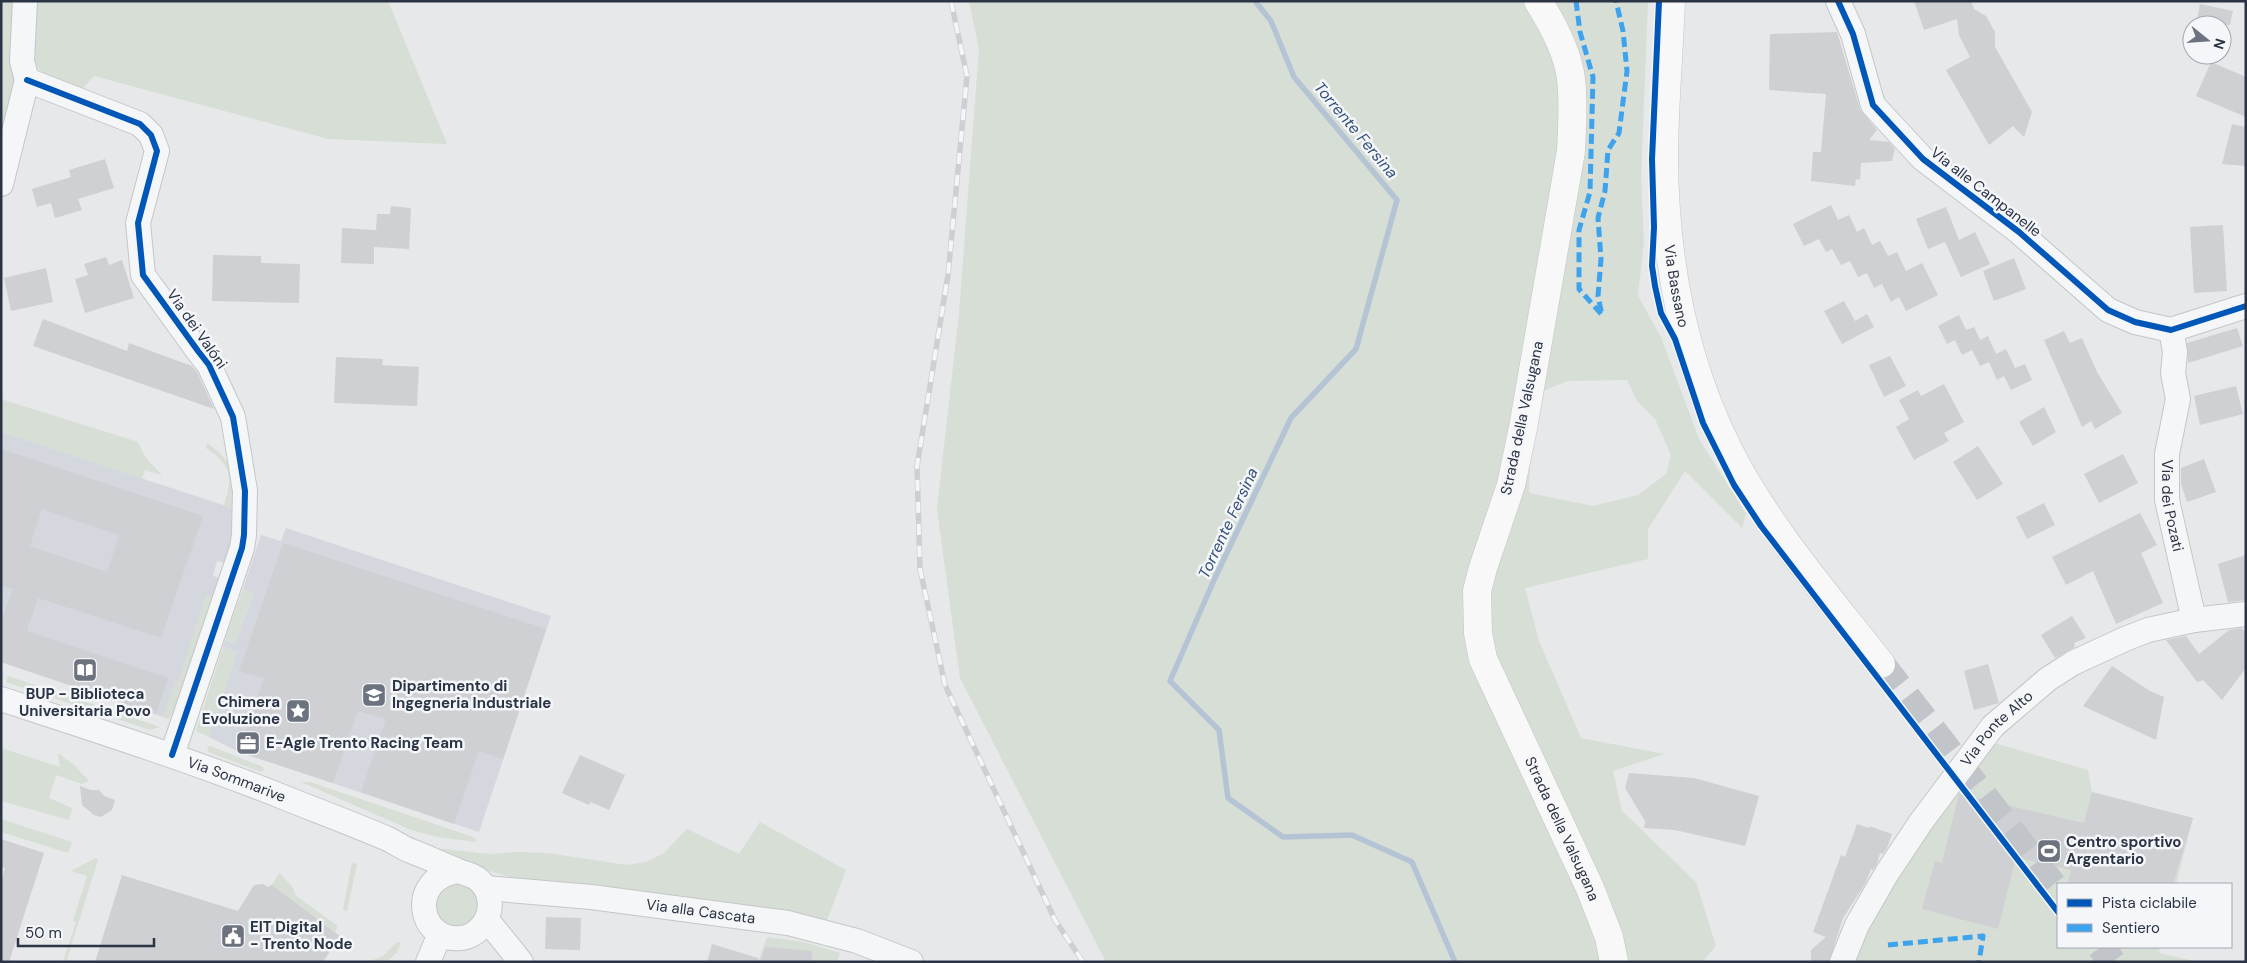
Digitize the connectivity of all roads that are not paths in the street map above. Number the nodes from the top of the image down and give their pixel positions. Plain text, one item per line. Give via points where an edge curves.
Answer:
1 (25, 1) edge
2 (1538, 1) edge
3 (1671, 1) edge
4 (1838, 1) edge
5 (27, 80) junction
6 (1, 184) edge
7 (2246, 306) edge
8 (2171, 330) junction
9 (2246, 614) edge
10 (2194, 620) junction
11 (1881, 664) tunnel mouth
12 (1, 698) edge
13 (172, 755) junction
14 (410, 851) junction
15 (458, 872) junction
16 (486, 888) junction
17 (425, 896) junction
18 (487, 920) junction
19 (440, 934) junction
20 (428, 962) edge
21 (521, 962) edge
22 (911, 962) edge
23 (1614, 962) edge
24 (1842, 962) edge

1 - 5 street via 22,61
2 - 23 main road, Strada della Valsugana via 1546,13 1571,77 1571,152 1511,485 1477,591 1478,633 1483,659 1590,888 1609,938
3 - 11 main road, Via Bassano via 1664,159 1667,229 1688,347 1706,399 1750,488 1780,533
4 - 8 street, Via alle Campanelle via 1853,34 1873,105 1923,159 2019,232 2108,310 2135,322
5 - 6 street
5 - 13 street, Via dei Valóni via 140,124 151,135 157,151 138,223 143,275 209,364 233,417 245,491 242,548
7 - 8 street
8 - 10 street, Via dei Pozati via 2175,352 2172,373 2178,400 2167,454 2167,500
9 - 10 street, Via Ponte Alto
10 - 24 street, Via Ponte Alto via 2148,630 2073,664 2048,679 1993,726 1887,873 1857,925
12 - 13 street, Via Sommarive
13 - 14 street, Via Sommarive
14 - 15 street, Via Sommarive
14 - 17 street
15 - 16 street via 474,876
15 - 17 street via 436,879
16 - 18 street via 490,898
16 - 22 street, Via alla Cascata via 591,897 788,923 857,941
17 - 19 street via 426,917
18 - 19 street via 472,935 456,938
18 - 21 street
19 - 20 street

